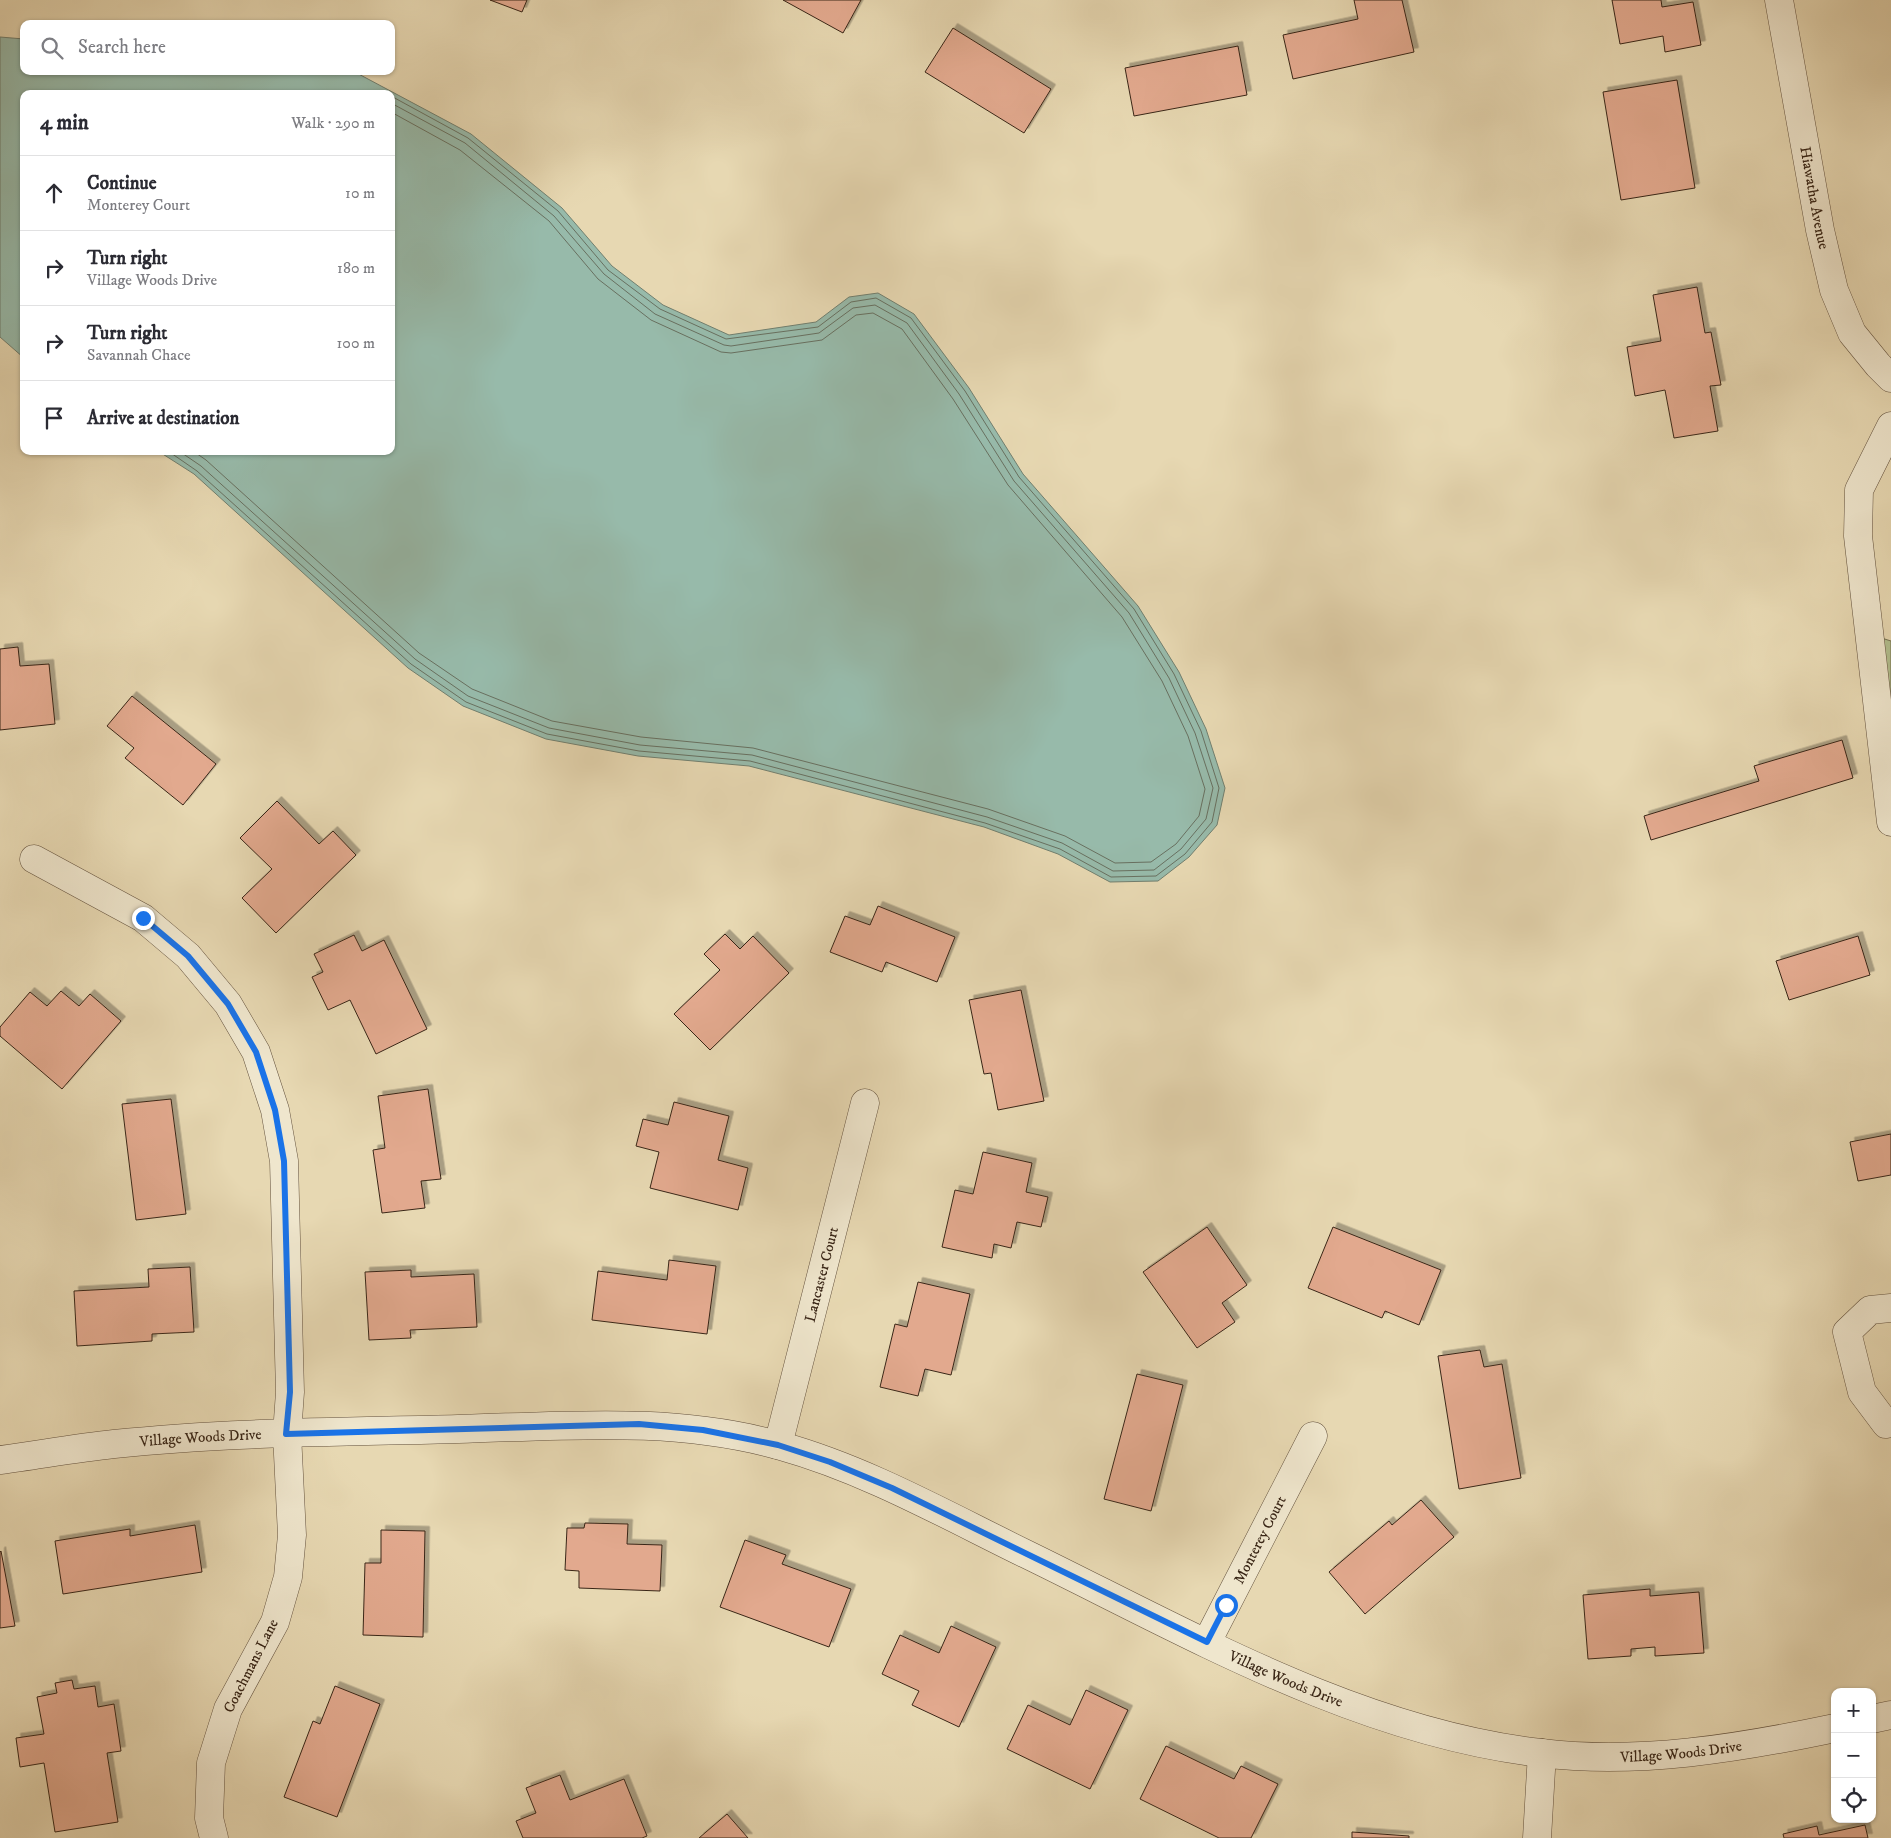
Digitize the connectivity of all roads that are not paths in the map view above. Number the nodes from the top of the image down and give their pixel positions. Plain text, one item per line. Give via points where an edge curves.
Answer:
1 (1778, 0) edge
2 (1891, 378) edge
3 (1891, 426) edge
4 (1891, 822) edge
5 (34, 860) dead end
6 (865, 1103) dead end
7 (1891, 1308) edge
8 (1891, 1423) edge
9 (286, 1434) junction
10 (1312, 1436) dead end
11 (778, 1445) junction
12 (0, 1460) edge
13 (1207, 1642) junction
14 (1891, 1716) edge
15 (1876, 1719) edge
16 (1831, 1729) edge
17 (1542, 1753) junction
18 (214, 1838) edge
19 (1537, 1838) edge

1 - 2 street, Hiawatha Avenue via 1834,290 1852,333
3 - 4 street via 1858,490 1858,536
5 - 9 street, Coachmans Lane via 143,918 188,956 228,1004 256,1052 275,1110 284,1161 290,1392
6 - 11 street, Lancaster Court
7 - 8 street via 1870,1310 1848,1332 1862,1392 1886,1424
9 - 11 street, Village Woods Drive via 639,1424 703,1430
9 - 12 street, Village Woods Drive via 112,1444
9 - 18 street, Coachmans Lane via 292,1535 288,1577 275,1622 228,1710 211,1763 210,1818
10 - 13 street, Monterey Court
11 - 13 street, Village Woods Drive via 892,1488
13 - 17 street, Village Woods Drive via 1317,1693 1396,1721 1478,1742
14 - 15 street
16 - 17 street, Village Woods Drive via 1764,1743 1689,1753 1602,1756
17 - 19 street

